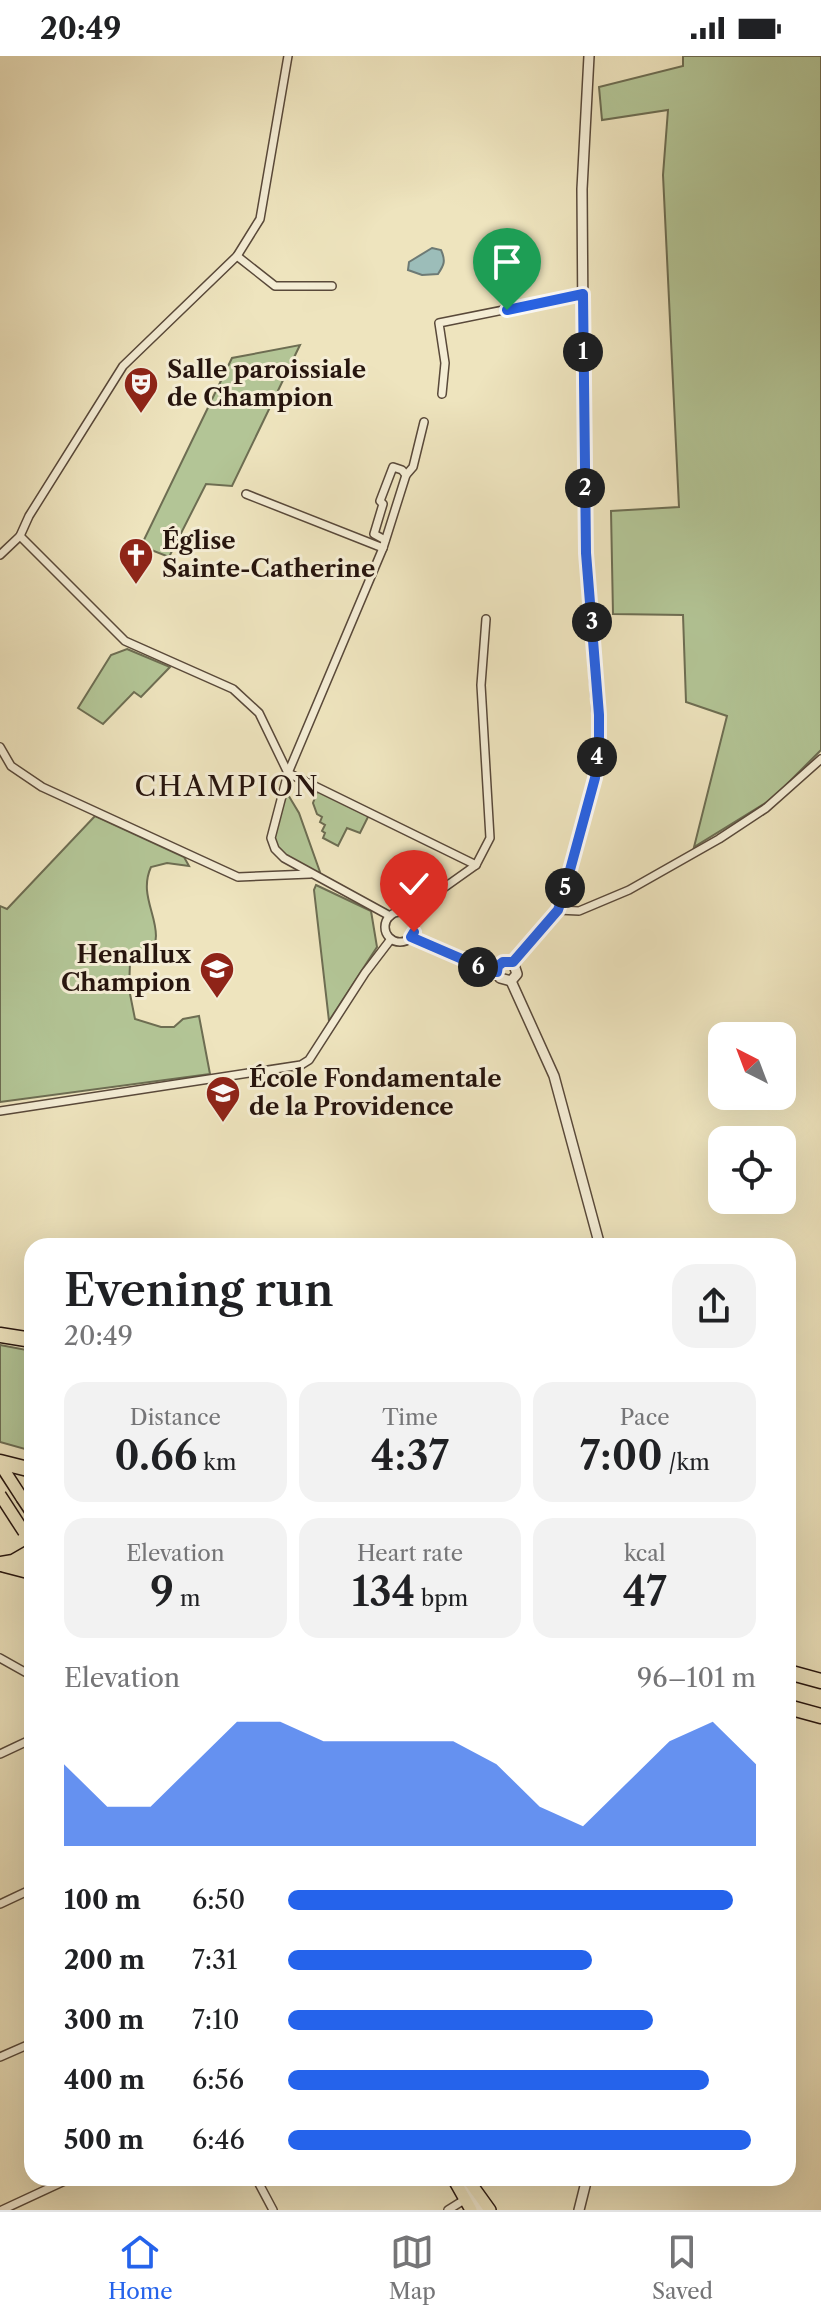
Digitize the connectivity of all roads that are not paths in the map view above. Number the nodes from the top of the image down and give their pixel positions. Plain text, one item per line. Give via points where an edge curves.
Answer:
1 (288, 56) edge
2 (589, 56) edge
3 (237, 256) junction
4 (332, 286) dead end
5 (583, 294) junction
6 (442, 394) dead end
7 (424, 422) dead end
8 (406, 475) junction
9 (246, 494) dead end
10 (20, 536) junction
11 (384, 544) junction
12 (0, 555) edge
13 (486, 619) dead end
14 (0, 747) edge
15 (821, 759) edge
16 (288, 773) junction
17 (476, 865) junction
18 (310, 874) junction
19 (558, 910) junction
20 (407, 914) junction
21 (390, 916) junction
22 (411, 937) junction
23 (391, 939) junction
24 (513, 962) junction
25 (497, 972) junction
26 (511, 981) junction
27 (0, 1111) edge
28 (598, 1238) edge
29 (0, 1335) edge
30 (24, 1339) edge
31 (0, 1463) edge
32 (24, 1468) edge
33 (0, 1496) edge
34 (24, 1500) edge
35 (24, 1503) edge
36 (24, 1532) edge
37 (24, 1556) edge
38 (0, 1564) edge
39 (24, 1570) edge
40 (0, 1658) edge
41 (24, 1672) edge
42 (796, 1674) edge
43 (821, 1681) edge
44 (796, 1709) edge
45 (821, 1716) edge
46 (24, 1743) edge
47 (0, 1754) edge
48 (24, 1893) edge
49 (0, 1904) edge
50 (24, 2046) edge
51 (0, 2057) edge
52 (54, 2186) edge
53 (260, 2186) edge
54 (457, 2186) edge
55 (465, 2186) edge
56 (473, 2186) edge
57 (585, 2186) edge
58 (468, 2205) edge
59 (2, 2210) edge
60 (273, 2210) edge
61 (448, 2210) edge
62 (481, 2210) edge
63 (490, 2210) edge
64 (579, 2210) edge

1 - 3 street via 260,219
2 - 5 street
3 - 4 street via 275,286
3 - 10 street via 123,366
5 - 6 street via 439,323 445,363
5 - 19 street via 586,553 599,742 595,778
7 - 8 street via 413,467
8 - 11 street
8 - 11 street via 393,467 380,501 374,534
9 - 11 street
10 - 12 street
10 - 16 street via 125,641 233,689 259,713
11 - 16 street
13 - 17 street via 481,685 490,838
14 - 18 street via 11,766 42,787 238,877
15 - 19 street via 766,808 708,845 596,906
16 - 17 street
16 - 18 street via 271,838 275,849
17 - 20 street
18 - 21 street
19 - 24 street
20 - 21 street
20 - 22 street via 414,922
21 - 23 street via 385,929
22 - 23 street via 402,942
22 - 25 street
23 - 27 street via 301,1065
24 - 25 street via 500,963
24 - 26 street via 517,974
25 - 26 street via 502,980
26 - 28 street via 554,1076
29 - 30 highway
31 - 32 highway
31 - 34 main road, bridge
33 - 35 highway
33 - 36 main road, bridge
37 - 38 highway
38 - 39 highway
40 - 41 street
42 - 43 highway
44 - 45 highway
46 - 47 street
48 - 49 street
50 - 51 street
52 - 59 street
53 - 60 street
54 - 58 main road
55 - 62 street
56 - 63 main road
57 - 64 street
58 - 61 street

